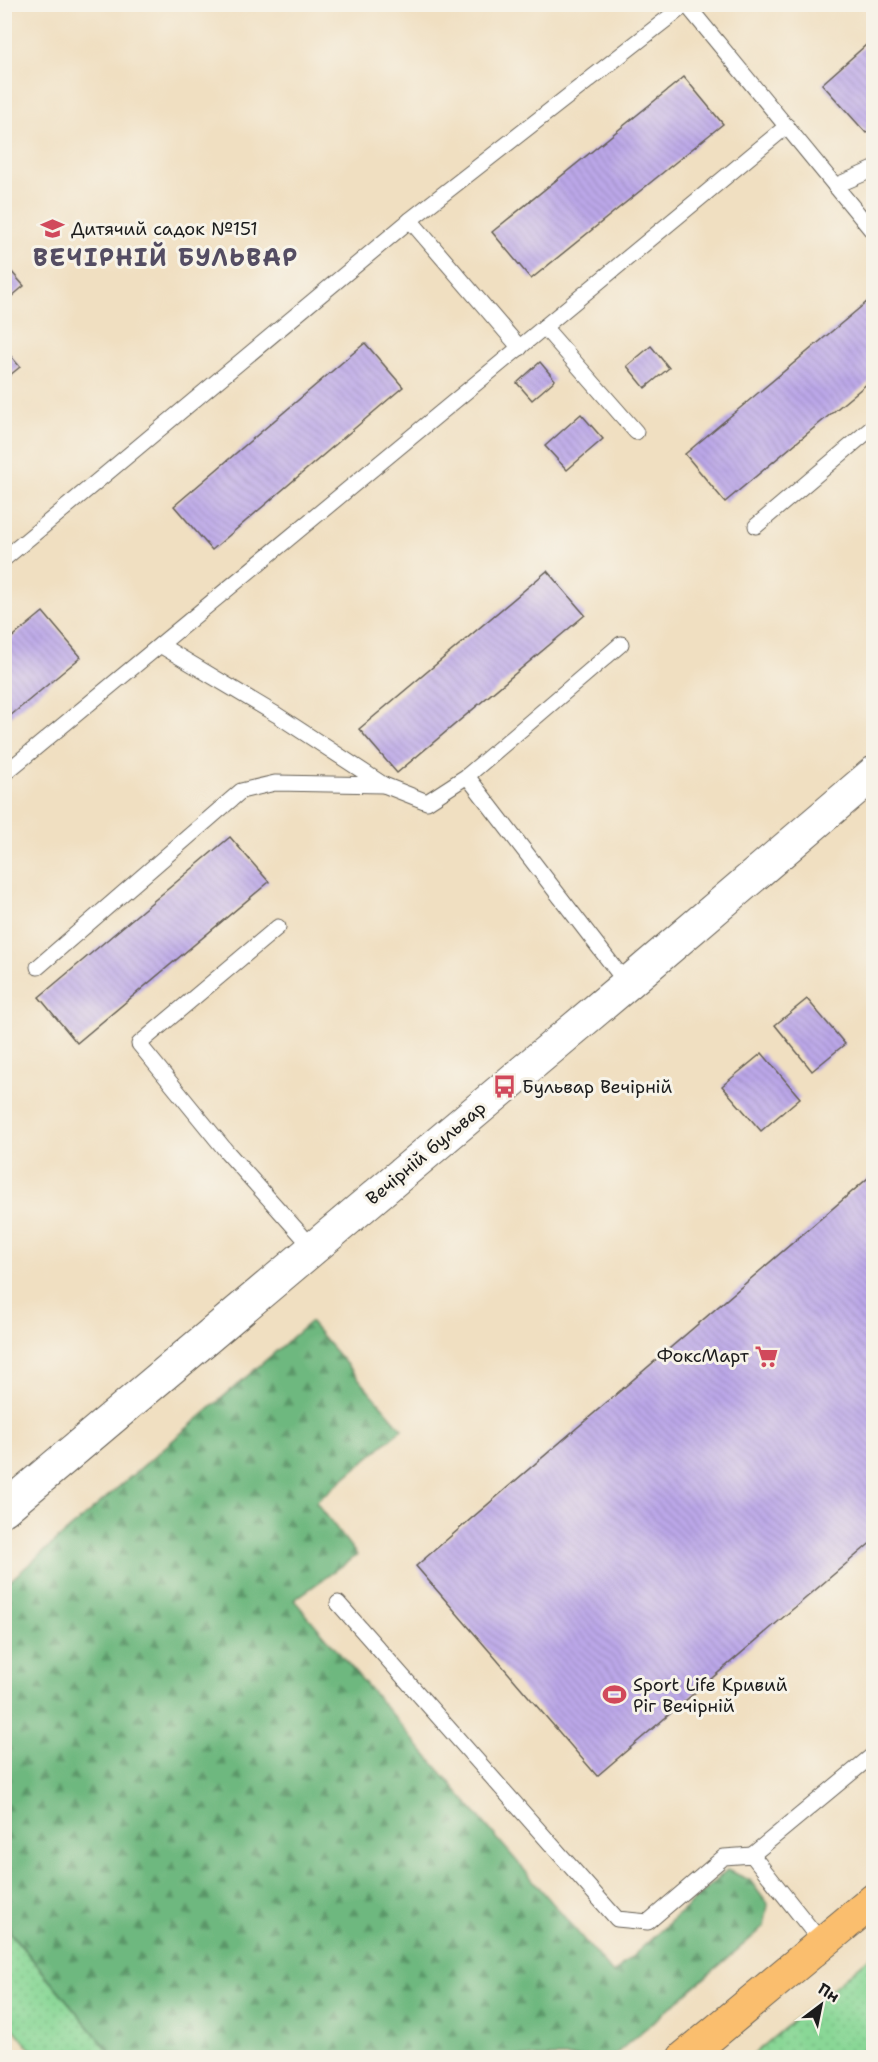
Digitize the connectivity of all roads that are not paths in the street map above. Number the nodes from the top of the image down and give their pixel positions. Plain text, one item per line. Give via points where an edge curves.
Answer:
1 (686, 4) edge
2 (787, 126) junction
3 (873, 169) edge
4 (836, 186) junction
5 (410, 220) junction
6 (873, 233) edge
7 (544, 327) junction
8 (520, 348) junction
9 (873, 426) edge
10 (636, 432) dead end
11 (756, 526) dead end
12 (4, 559) edge
13 (621, 644) dead end
14 (160, 645) junction
15 (4, 774) edge
16 (873, 774) edge
17 (467, 776) junction
18 (384, 785) junction
19 (278, 927) dead end
20 (38, 967) dead end
21 (627, 984) junction
22 (312, 1248) junction
23 (4, 1509) edge
24 (338, 1603) dead end
25 (873, 1754) edge
26 (752, 1855) junction
27 (873, 1900) edge
28 (822, 1943) junction
29 (684, 2058) edge

1 - 2 lane
1 - 5 lane
2 - 4 lane
2 - 7 lane
3 - 4 lane
4 - 6 lane
5 - 8 lane
5 - 12 lane
7 - 8 lane
7 - 10 lane
8 - 14 lane
9 - 11 lane
13 - 17 lane
14 - 15 lane
14 - 18 lane
16 - 21 street, Вечірній бульвар
17 - 18 lane via 427,802
17 - 21 lane
18 - 20 lane via 275,783 241,791
19 - 22 lane via 139,1044
21 - 22 street, Вечірній бульвар
22 - 23 street, Вечірній бульвар
24 - 26 lane via 617,1919 648,1922 724,1857
25 - 26 lane
26 - 28 lane
27 - 28 main road
28 - 29 main road

